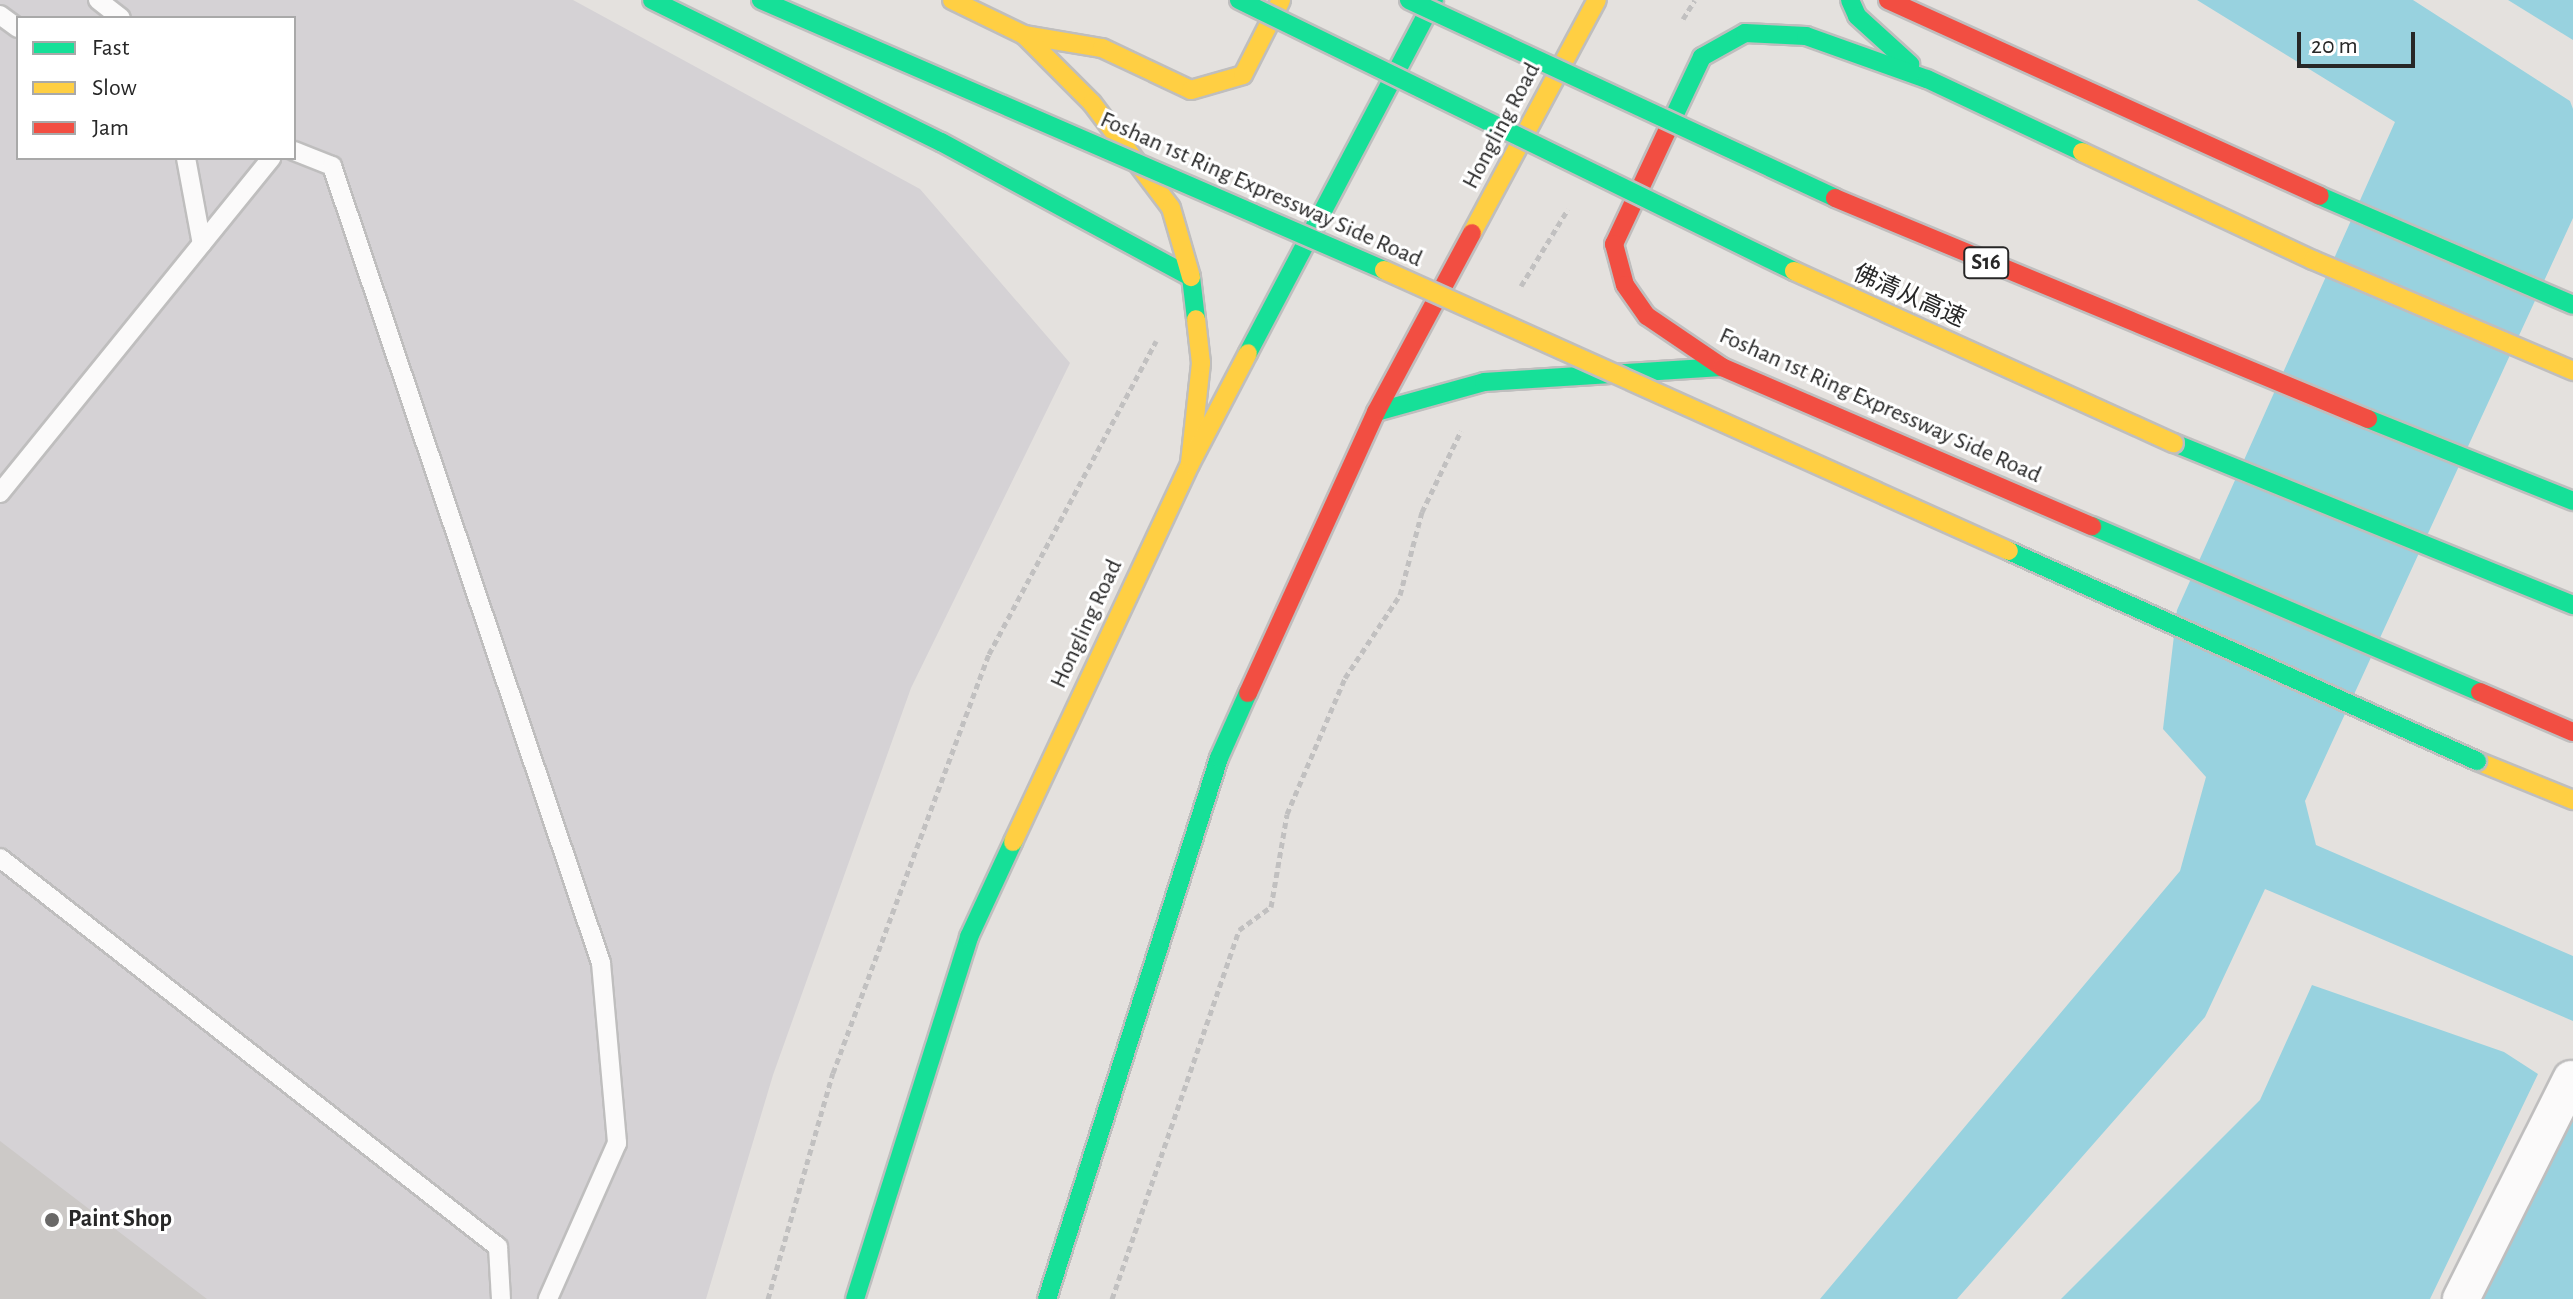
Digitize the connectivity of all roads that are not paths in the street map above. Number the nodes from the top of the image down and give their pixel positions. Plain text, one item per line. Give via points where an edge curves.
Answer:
1 (98, 0) edge
2 (652, 0) edge
3 (761, 0) edge
4 (952, 0) edge
5 (1239, 0) edge
6 (1281, 0) edge
7 (1409, 0) edge
8 (1434, 0) edge
9 (1597, 0) edge
10 (1850, 0) edge
11 (1888, 0) edge
12 (118, 16) edge
13 (1024, 35) junction
14 (1927, 79) junction
15 (296, 152) edge
16 (186, 160) edge
17 (269, 160) edge
18 (202, 244) junction
19 (1191, 277) junction
20 (2573, 305) edge
21 (1722, 367) junction
22 (2573, 371) edge
23 (1376, 412) junction
24 (1190, 464) junction
25 (0, 493) edge
26 (2573, 501) edge
27 (2573, 605) edge
28 (2573, 732) edge
29 (2573, 800) edge
30 (0, 858) edge
31 (2571, 1079) edge
32 (501, 1299) edge
33 (548, 1299) edge
34 (855, 1299) edge
35 (1047, 1299) edge
36 (2461, 1299) edge

1 - 12 lane
2 - 19 main road via 941,142
3 - 29 main road, Foshan 1st Ring Expressway Side Road, bridge via 1184,180
4 - 13 main road
5 - 27 main road, 佛清从高速, bridge via 1691,224 2174,443
6 - 13 main road via 1243,75 1191,90 1102,48
7 - 26 main road, S16, bridge via 1817,190 2057,294
8 - 24 main road, Hongling Road
9 - 23 main road, Hongling Road
10 - 14 main road via 1857,16
11 - 20 main road via 2147,121
13 - 19 main road via 1092,103 1171,208
14 - 21 main road, Foshan 1st Ring Expressway Side Road via 1806,36 1745,33 1702,57 1614,244 1625,285 1647,316
14 - 22 main road, Foshan 1st Ring Expressway Side Road via 2313,260
15 - 33 lane via 332,166 601,963 617,1143
16 - 18 lane
17 - 18 lane
18 - 25 lane
19 - 24 main road via 1201,363
21 - 23 main road via 1484,382
21 - 28 main road, Foshan 1st Ring Expressway Side Road
23 - 35 main road, Hongling Road via 1219,758
24 - 34 main road, Hongling Road via 969,937
30 - 32 lane via 498,1247
31 - 36 street

